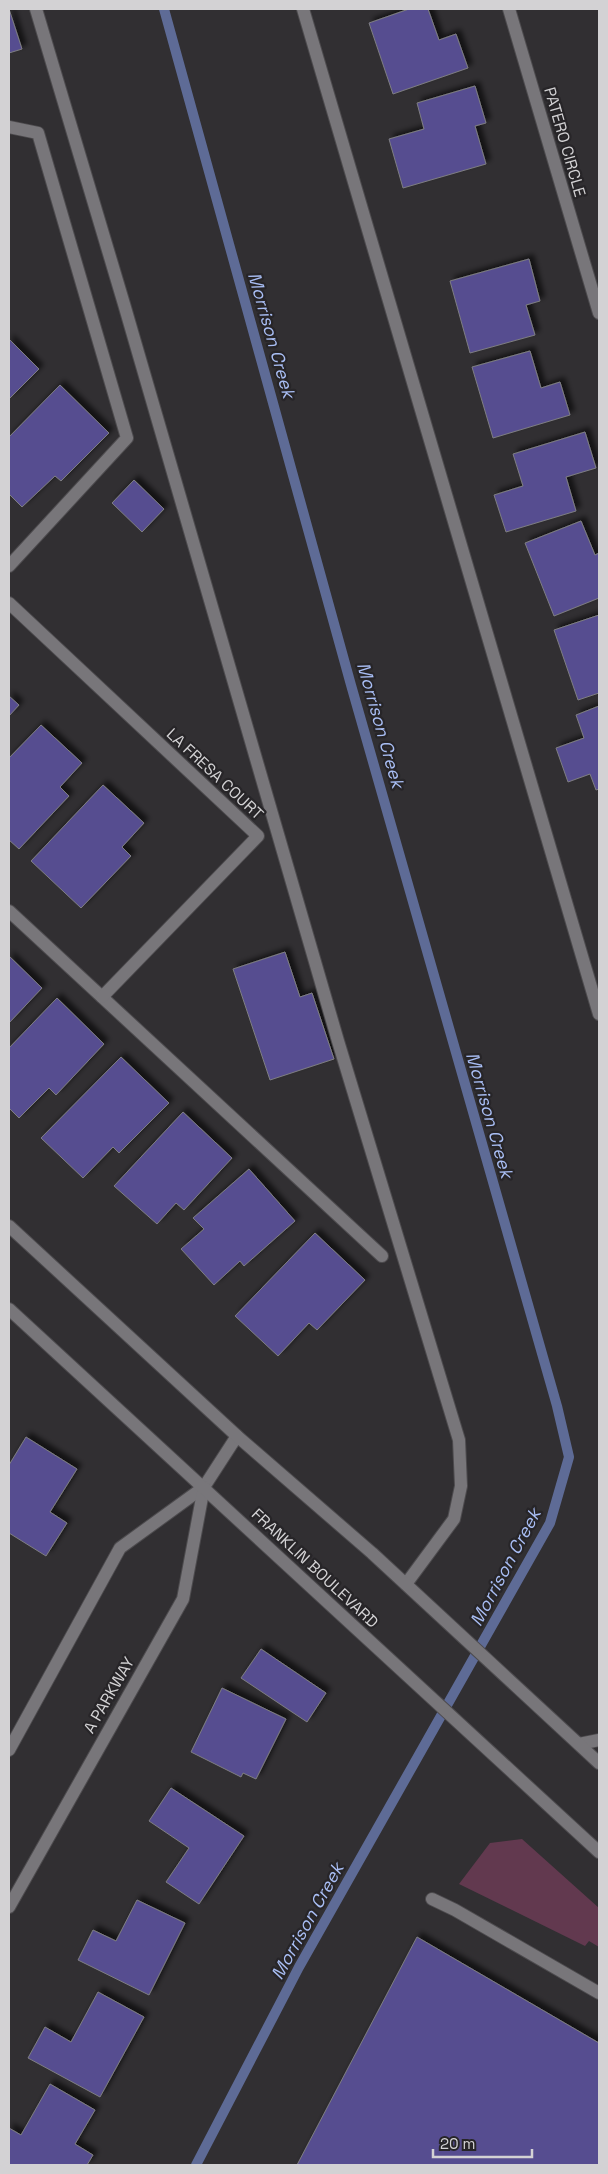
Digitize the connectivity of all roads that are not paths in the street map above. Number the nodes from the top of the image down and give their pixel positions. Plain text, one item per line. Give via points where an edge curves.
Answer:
1 (36, 9) edge
2 (303, 9) edge
3 (509, 9) edge
4 (9, 127) edge
5 (599, 313) edge
6 (9, 566) edge
7 (9, 603) edge
8 (9, 912) edge
9 (102, 997) junction
10 (599, 1014) edge
11 (9, 1226) edge
12 (382, 1256) dead end
13 (9, 1308) edge
14 (238, 1436) junction
15 (204, 1487) junction
16 (406, 1584) junction
17 (599, 1740) edge
18 (579, 1744) junction
19 (9, 1750) edge
20 (599, 1763) edge
21 (599, 1852) edge
22 (432, 1900) dead end
23 (9, 1907) edge
24 (599, 1993) edge

1 - 16 street via 338,1041 459,1440 461,1486 454,1519
2 - 10 street
3 - 5 street, PATERO CIRCLE
4 - 6 street via 38,133 127,438
7 - 9 street, LA FRESA COURT via 258,836
8 - 9 street
9 - 12 street
11 - 14 street
13 - 15 street, FRANKLIN BOULEVARD
14 - 15 street, A PARKWAY
14 - 16 street
15 - 19 street, A PARKWAY via 120,1548
15 - 21 street, FRANKLIN BOULEVARD
15 - 23 street, A PARKWAY via 182,1599
16 - 18 street
17 - 18 street
18 - 20 street
22 - 24 street via 456,1910

